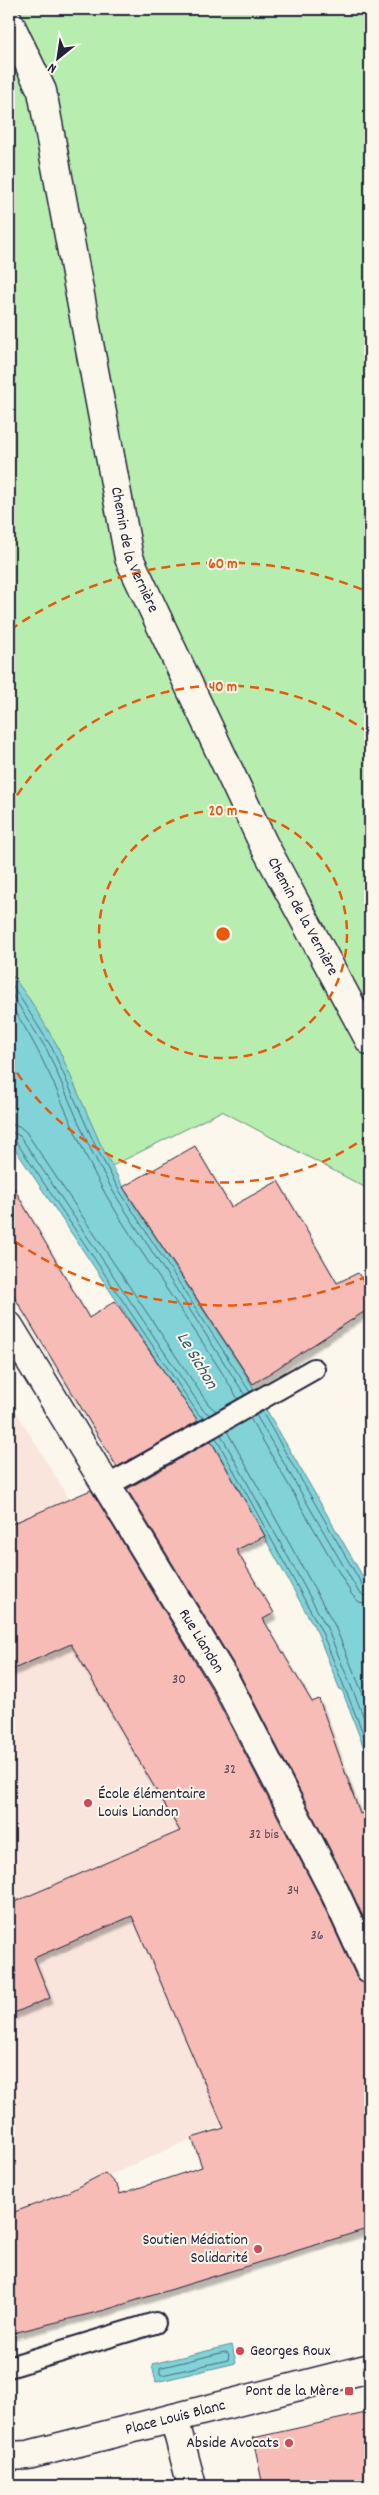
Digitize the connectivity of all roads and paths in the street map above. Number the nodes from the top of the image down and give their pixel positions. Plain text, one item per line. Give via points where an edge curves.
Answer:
1 (9, 22) edge
2 (370, 1041) edge
3 (9, 1326) edge
4 (314, 1369) dead end
5 (107, 1486) junction
6 (370, 1969) edge
7 (155, 2323) dead end
8 (9, 2367) edge
9 (370, 2368) edge
10 (174, 2418) junction
11 (9, 2456) edge
12 (192, 2486) edge

1 - 2 street, Chemin de la Vernière via 42,91 129,558 263,843
3 - 5 street, Rue Liandon
4 - 5 lane
5 - 6 street, Rue Liandon via 225,1680 335,1893
7 - 8 lane
9 - 10 street, Place Louis Blanc
10 - 11 street, Place Louis Blanc via 28,2455
10 - 12 street

